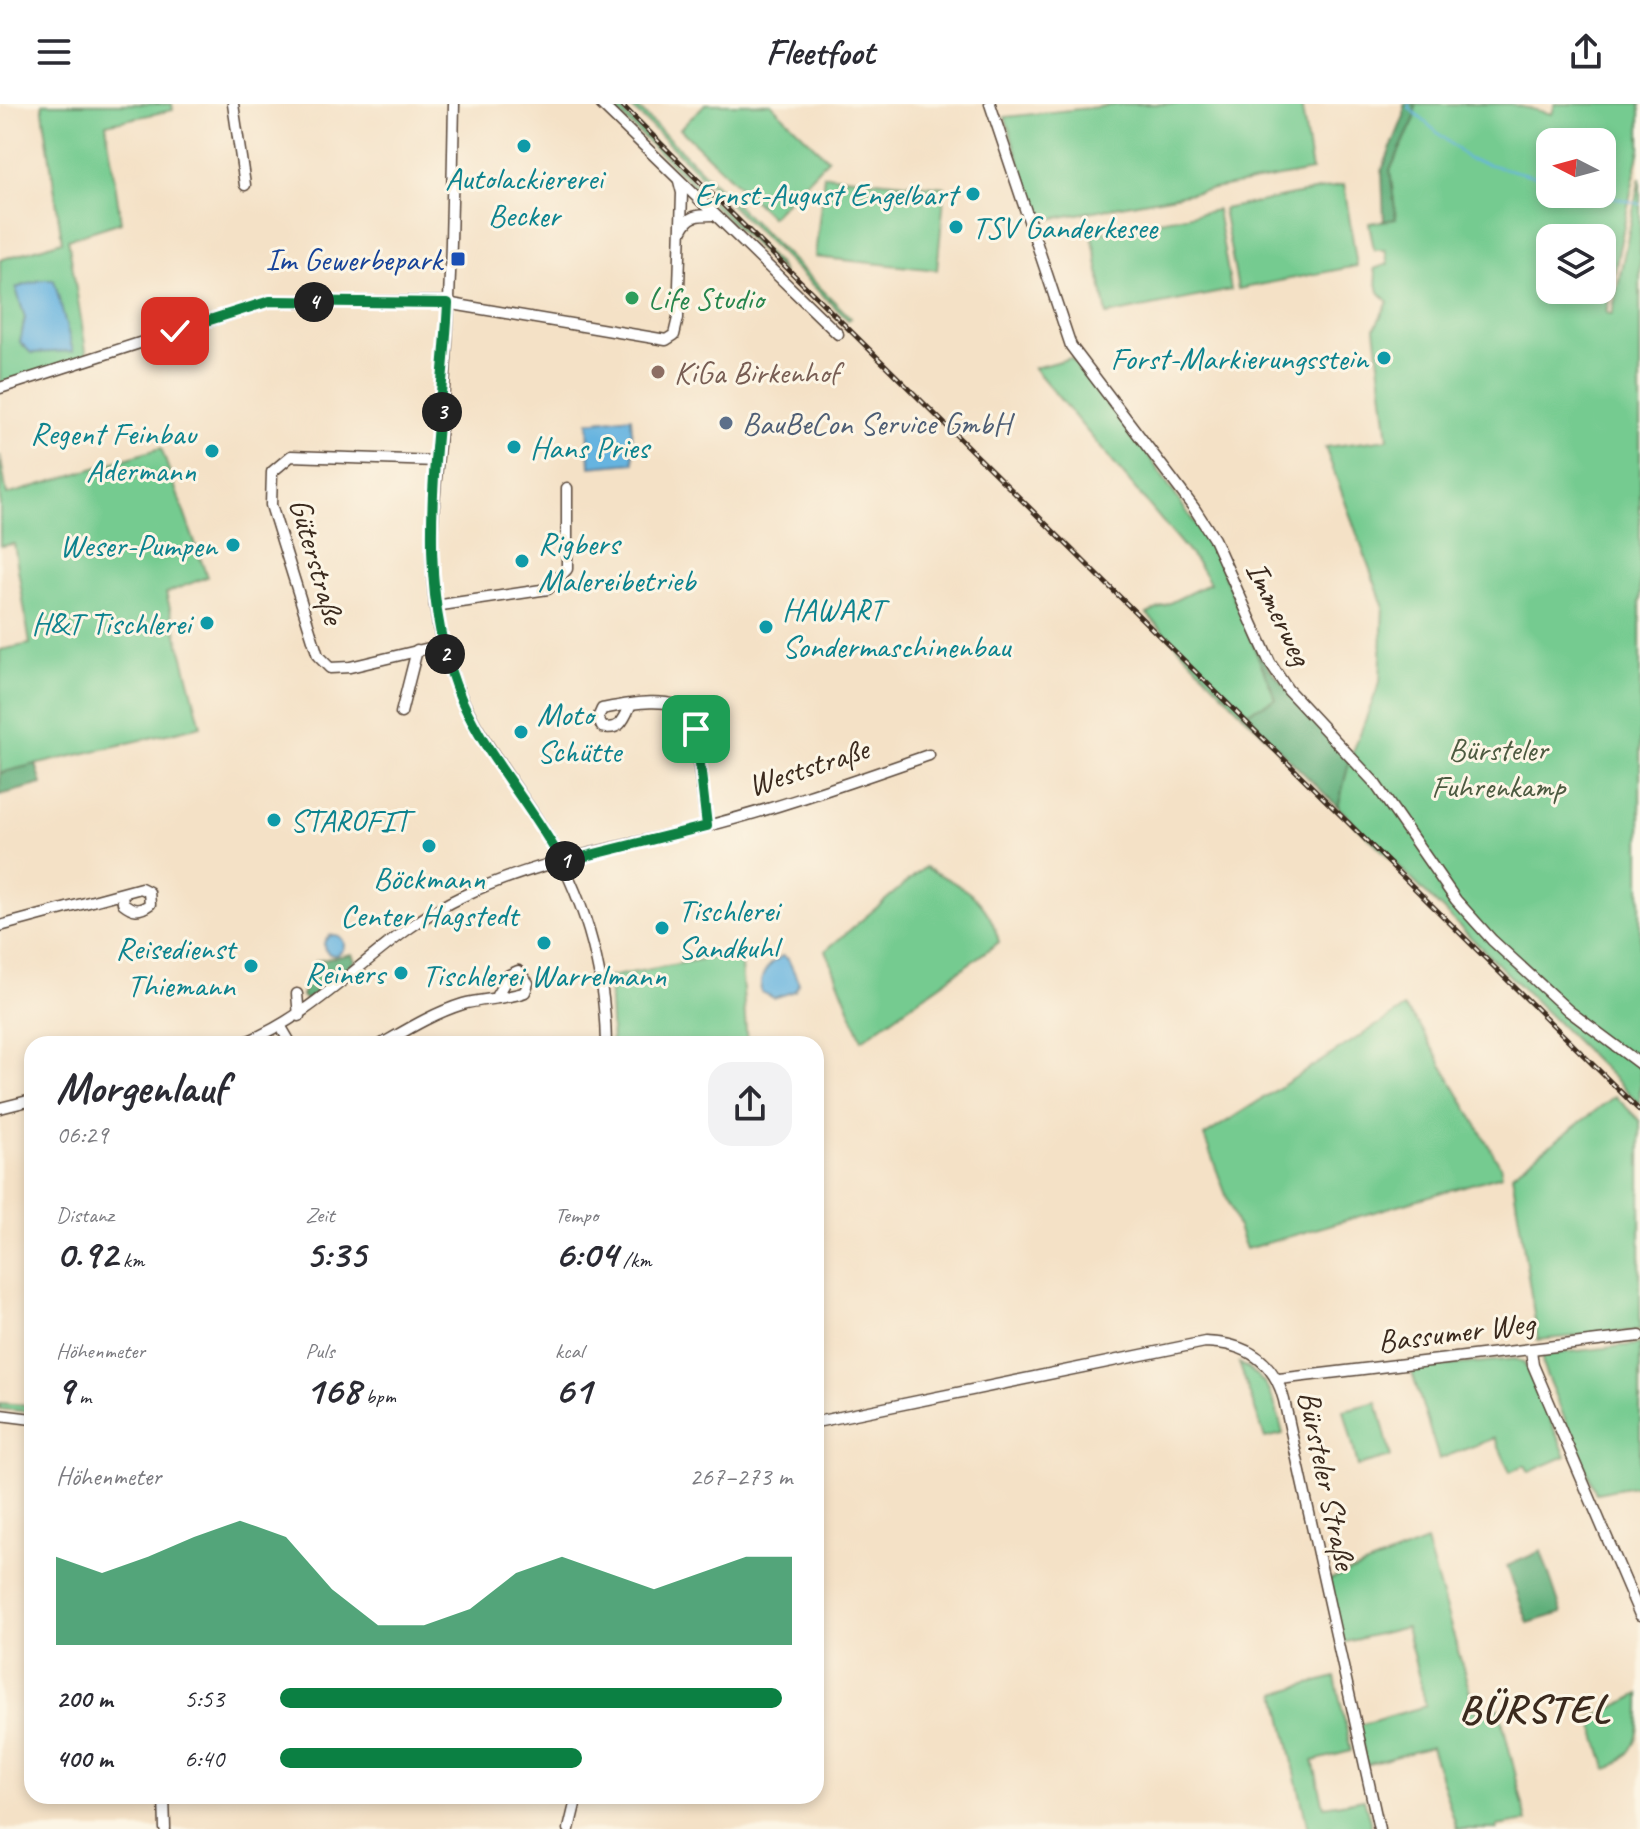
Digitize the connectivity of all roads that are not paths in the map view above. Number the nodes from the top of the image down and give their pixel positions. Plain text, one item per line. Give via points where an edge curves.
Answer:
1 (233, 104) edge
2 (454, 104) edge
3 (601, 104) edge
4 (990, 104) edge
5 (679, 181) junction
6 (245, 185) dead end
7 (713, 215) junction
8 (681, 233) junction
9 (448, 303) junction
10 (838, 334) dead end
11 (0, 388) edge
12 (437, 461) junction
13 (567, 488) dead end
14 (435, 606) junction
15 (442, 645) junction
16 (417, 650) junction
17 (631, 704) dead end
18 (401, 713) dead end
19 (929, 755) dead end
20 (707, 826) junction
21 (562, 862) junction
22 (122, 894) dead end
23 (0, 926) edge
24 (297, 994) dead end
25 (497, 995) dead end
26 (299, 1016) junction
27 (281, 1027) junction
28 (260, 1036) edge
29 (286, 1036) edge
30 (398, 1036) edge
31 (605, 1036) edge
32 (1640, 1064) edge
33 (24, 1102) edge
34 (0, 1108) edge
35 (1640, 1336) edge
36 (1531, 1350) junction
37 (1279, 1379) junction
38 (0, 1415) edge
39 (24, 1418) edge
40 (824, 1420) edge
41 (1640, 1615) edge
42 (164, 1804) edge
43 (575, 1804) edge
44 (165, 1829) edge
45 (569, 1829) edge
46 (1379, 1829) edge

1 - 6 street
2 - 9 street
3 - 5 street
4 - 32 street, Immerweg via 1071,346 1201,519 1288,690 1374,782 1456,900 1492,940 1569,1011
5 - 7 street
5 - 8 street
7 - 8 street via 687,220
7 - 10 street
8 - 9 street via 677,328 666,340
9 - 11 street via 270,301 131,338
9 - 12 street
12 - 14 street via 431,539
12 - 16 street, Güterstraße via 291,456 272,472 270,485 278,532 318,656 330,668 350,667
13 - 14 street via 567,569 560,580 548,589
14 - 15 street
15 - 16 street, Güterstraße
15 - 21 street via 481,739
16 - 18 street
17 - 20 street via 671,704 692,713
19 - 20 street, Weststraße
20 - 21 street, Weststraße
21 - 26 street, Weststraße via 460,897
21 - 31 street via 593,943
22 - 23 street
24 - 26 street
25 - 30 street via 458,1006
26 - 27 street, Weststraße
27 - 28 street, Weststraße
27 - 29 street
33 - 34 street
35 - 36 street, Bassumer Weg
36 - 37 street, Bassumer Weg
36 - 41 street
37 - 40 street, Bürsteler Straße via 1242,1347 1205,1342
37 - 46 street, Bürsteler Straße
38 - 39 street
42 - 44 street
43 - 45 street

